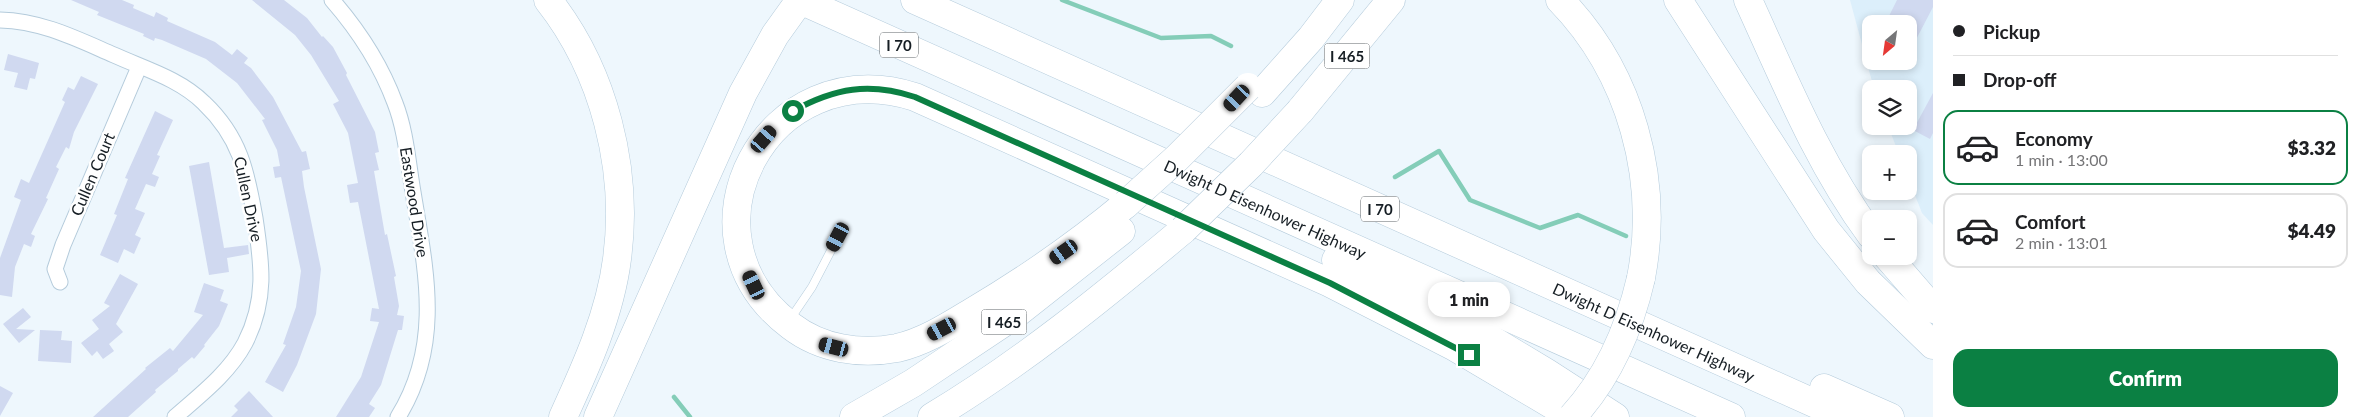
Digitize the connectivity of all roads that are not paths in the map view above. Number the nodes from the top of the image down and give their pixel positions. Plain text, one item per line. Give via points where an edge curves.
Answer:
1 (332, 0) edge
2 (548, 0) edge
3 (800, 0) edge
4 (915, 0) edge
5 (1326, 0) edge
6 (1340, 0) edge
7 (1391, 0) edge
8 (1560, 0) edge
9 (1678, 0) edge
10 (1748, 0) edge
11 (0, 20) edge
12 (139, 66) junction
13 (1255, 90) junction
14 (1241, 198) junction
15 (1134, 208) junction
16 (1862, 222) edge
17 (838, 237) dead end
18 (1895, 265) edge
19 (60, 282) dead end
20 (1933, 309) edge
21 (788, 324) junction
22 (1664, 336) junction
23 (1933, 345) edge
24 (180, 415) edge
25 (398, 417) edge
26 (563, 417) edge
27 (598, 417) edge
28 (854, 417) edge
29 (932, 417) edge
30 (1572, 417) edge
31 (1615, 417) edge
32 (1731, 417) edge
33 (1845, 417) edge
34 (1890, 417) edge

1 - 25 street, Eastwood Drive via 364,41 396,105 427,274 429,312 424,352
2 - 26 highway via 579,50 598,90 614,149 620,207 617,258 610,291 582,375
3 - 14 highway, Dwight D Eisenhower Highway / I 70
3 - 27 highway via 774,35 743,93
4 - 22 highway, Dwight D Eisenhower Highway / I 70
5 - 13 highway
6 - 13 highway, I 465 via 1311,38
7 - 29 highway, I 465, bridge via 1300,111 1183,230 1121,283 1036,348
8 - 30 highway, bridge via 1583,26 1608,64 1633,122 1645,181 1648,233 1632,312 1614,358
9 - 23 highway via 1830,236 1879,294
10 - 16 highway via 1814,144
11 - 12 street, Cullen Drive via 48,27
12 - 19 street, Cullen Court via 63,245 55,269
12 - 24 street, Cullen Drive via 190,91 225,126 247,172 262,264 259,302 243,346 224,372
13 - 15 highway, I 465 via 1172,185
14 - 31 highway via 1336,260 1487,336
14 - 32 highway, Dwight D Eisenhower Highway / I 70
15 - 21 highway via 1012,288 913,343 884,350 846,349 822,343
15 - 28 highway, I 465 via 1086,260 1012,317 913,383
17 - 21 lane
18 - 20 highway
21 - 30 highway via 762,299 746,269 738,244 737,205 743,180 764,139 793,111 835,92 882,89 915,97 1330,283 1453,346
22 - 33 highway, Dwight D Eisenhower Highway / I 70
22 - 34 highway via 1824,388

